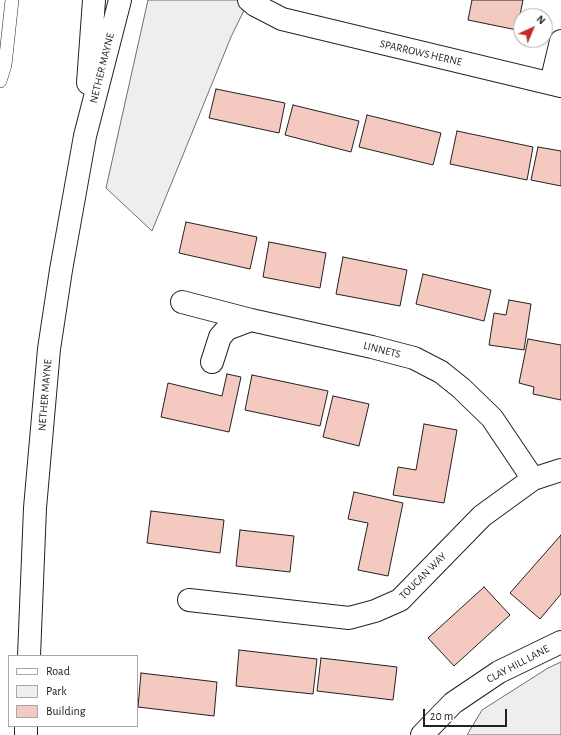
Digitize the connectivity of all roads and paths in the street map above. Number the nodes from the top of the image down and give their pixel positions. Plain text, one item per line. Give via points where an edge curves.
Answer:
1 (12, 0) edge
2 (94, 0) edge
3 (120, 0) edge
4 (249, 0) edge
5 (561, 41) edge
6 (0, 81) edge
7 (556, 85) edge
8 (85, 136) junction
9 (182, 302) dead end
10 (251, 320) junction
11 (212, 362) dead end
12 (561, 470) edge
13 (533, 479) junction
14 (189, 600) dead end
15 (561, 642) edge
16 (29, 655) edge
17 (422, 735) edge

1 - 6 lane via 6,65
2 - 8 street, NETHER MAYNE
3 - 8 street, NETHER MAYNE
4 - 7 street, SPARROWS HERNE via 282,19
5 - 7 street
8 - 16 street, NETHER MAYNE via 49,349 35,508
9 - 10 street, LINNETS
10 - 11 street via 227,329 220,337
10 - 13 street, LINNETS via 414,358 441,372 492,418
12 - 13 street, TOUCAN WAY
13 - 14 street, TOUCAN WAY via 482,516 400,600 375,611 349,618
15 - 17 street, CLAY HILL LANE via 499,672 452,703

